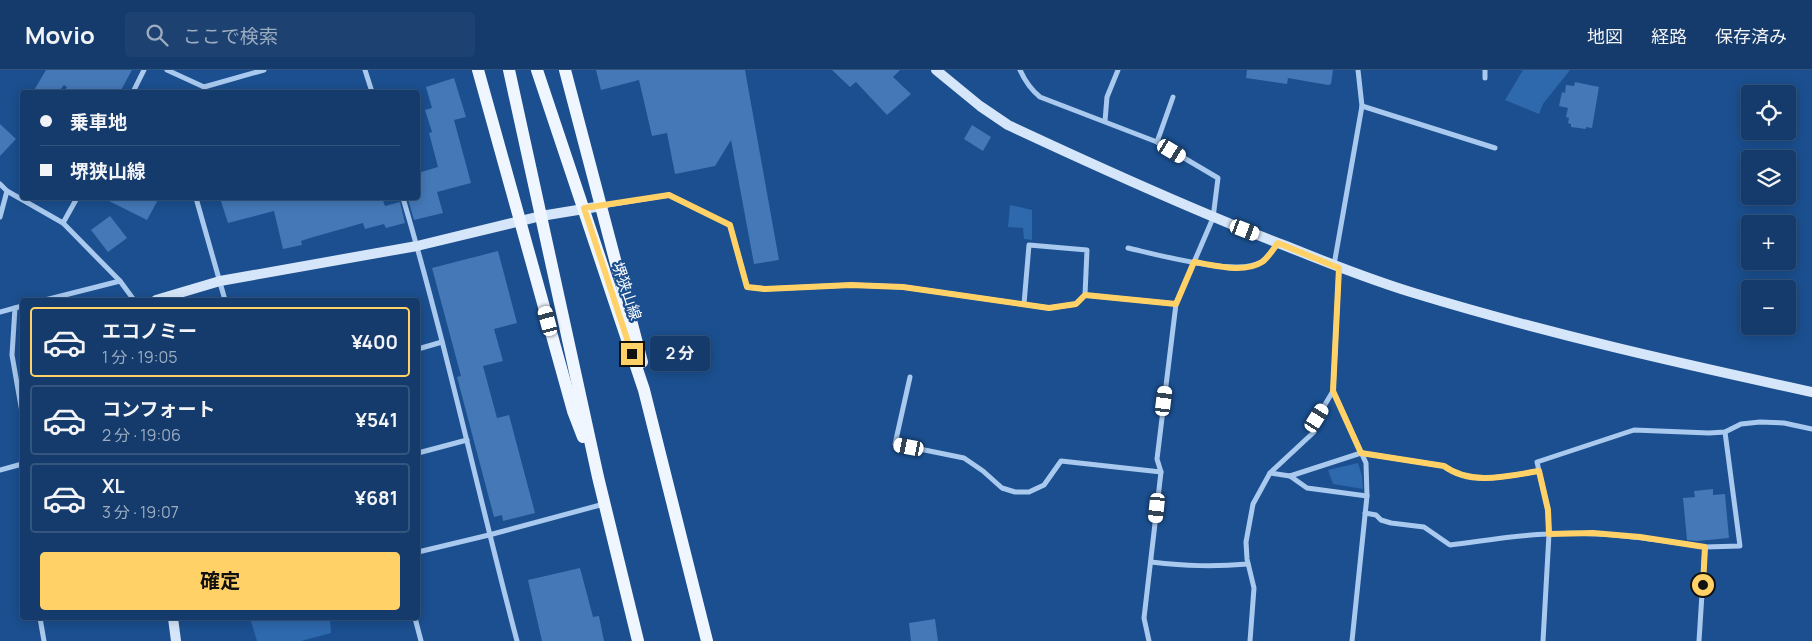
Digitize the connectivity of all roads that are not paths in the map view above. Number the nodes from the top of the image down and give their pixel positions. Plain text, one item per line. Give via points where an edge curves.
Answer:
1 (144, 70) edge
2 (167, 70) edge
3 (264, 70) edge
4 (365, 70) edge
5 (478, 70) edge
6 (509, 70) edge
7 (537, 70) edge
8 (566, 70) edge
9 (936, 70) edge
10 (1020, 70) edge
11 (1118, 70) edge
12 (1358, 70) edge
13 (1485, 70) edge
14 (1485, 78) dead end
15 (134, 90) edge
16 (371, 90) edge
17 (1173, 98) dead end
18 (1362, 106) junction
19 (1105, 121) junction
20 (1157, 142) junction
21 (1495, 148) dead end
22 (0, 184) edge
23 (7, 191) junction
24 (20, 198) edge
25 (23, 200) edge
26 (76, 200) edge
27 (197, 200) edge
28 (404, 200) edge
29 (602, 206) junction
30 (584, 208) junction
31 (541, 216) junction
32 (0, 217) edge
33 (1212, 218) junction
34 (519, 221) junction
35 (63, 223) junction
36 (1278, 243) junction
37 (417, 246) junction
38 (1128, 248) dead end
39 (1194, 262) junction
40 (1337, 266) junction
41 (120, 280) junction
42 (220, 281) junction
43 (1085, 295) junction
44 (52, 298) edge
45 (133, 298) edge
46 (163, 298) edge
47 (225, 298) edge
48 (1024, 304) junction
49 (1176, 304) junction
50 (20, 307) edge
51 (15, 308) junction
52 (0, 312) edge
53 (442, 342) junction
54 (420, 348) edge
55 (910, 377) dead end
56 (644, 390) junction
57 (1333, 391) junction
58 (1812, 392) edge
59 (20, 401) edge
60 (1812, 429) edge
61 (1725, 432) junction
62 (467, 440) junction
63 (420, 452) edge
64 (1361, 453) junction
65 (20, 465) edge
66 (0, 470) edge
67 (1539, 471) junction
68 (1161, 472) junction
69 (1270, 473) junction
70 (1290, 476) junction
71 (598, 477) junction
72 (1367, 496) junction
73 (605, 504) junction
74 (1365, 513) junction
75 (1549, 534) junction
76 (489, 535) junction
77 (1705, 547) junction
78 (420, 552) edge
79 (1151, 562) junction
80 (1248, 564) junction
81 (40, 620) edge
82 (173, 620) edge
83 (416, 620) edge
84 (44, 641) edge
85 (176, 641) edge
86 (421, 641) edge
87 (517, 641) edge
88 (638, 641) edge
89 (707, 641) edge
90 (1149, 641) edge
91 (1250, 641) edge
92 (1352, 641) edge
93 (1543, 641) edge
94 (1699, 641) edge

1 - 15 street
2 - 3 street via 204,87
4 - 16 street
5 - 34 main road
6 - 31 main road
7 - 30 main road, 堺狭山線
8 - 29 main road
9 - 33 street via 1008,125
10 - 19 street via 1031,90 1040,97
11 - 19 street via 1107,97
12 - 18 street
13 - 14 street
17 - 20 street
18 - 21 street
18 - 40 street
19 - 20 street
20 - 33 street via 1218,178
22 - 23 street
23 - 24 street
23 - 32 street
25 - 35 street
26 - 35 street
27 - 42 street
28 - 37 street
29 - 30 street
29 - 48 street via 669,195 730,225 747,287 903,287
29 - 56 main road via 643,367
30 - 31 street
30 - 56 main road, 堺狭山線
31 - 34 street
31 - 71 main road
33 - 36 street
33 - 39 street
34 - 37 street
34 - 71 main road via 573,411
35 - 41 street
36 - 39 street via 1262,262 1248,267
36 - 40 street
37 - 42 street
37 - 53 street
38 - 39 street
39 - 49 street
40 - 57 street
40 - 58 street via 1413,293 1556,332 1672,362
41 - 44 street
41 - 45 street
42 - 46 street
42 - 47 street
43 - 48 street via 1076,304 1067,306 1049,308
43 - 48 street via 1087,250 1029,245
43 - 49 street
49 - 68 street via 1158,459
50 - 51 street
51 - 52 street
51 - 59 street via 12,355
53 - 54 street
53 - 62 street
55 - 68 street via 895,444 964,458 1002,488 1030,492 1044,484 1061,461
56 - 89 main road, 堺狭山線
57 - 64 street
57 - 69 street via 1317,418 1314,432
60 - 61 street via 1760,422 1741,424
61 - 67 street via 1634,430 1537,462
61 - 77 street via 1740,546
62 - 63 street
62 - 76 street
64 - 67 street via 1444,466 1455,474 1480,478
64 - 70 street
64 - 72 street via 1366,463
65 - 66 street
67 - 75 street via 1548,510
68 - 79 street
69 - 70 street
69 - 80 street via 1253,504 1246,542
70 - 72 street via 1307,488
71 - 73 main road
72 - 74 street
73 - 76 street
73 - 88 main road
74 - 75 street via 1391,523 1424,527 1450,545
74 - 92 street
75 - 77 street via 1593,533
75 - 93 street
76 - 78 street
76 - 87 street
77 - 94 street
79 - 80 street via 1212,567
79 - 90 street via 1144,618
80 - 91 street via 1254,588
81 - 84 street
82 - 85 street
83 - 86 street

